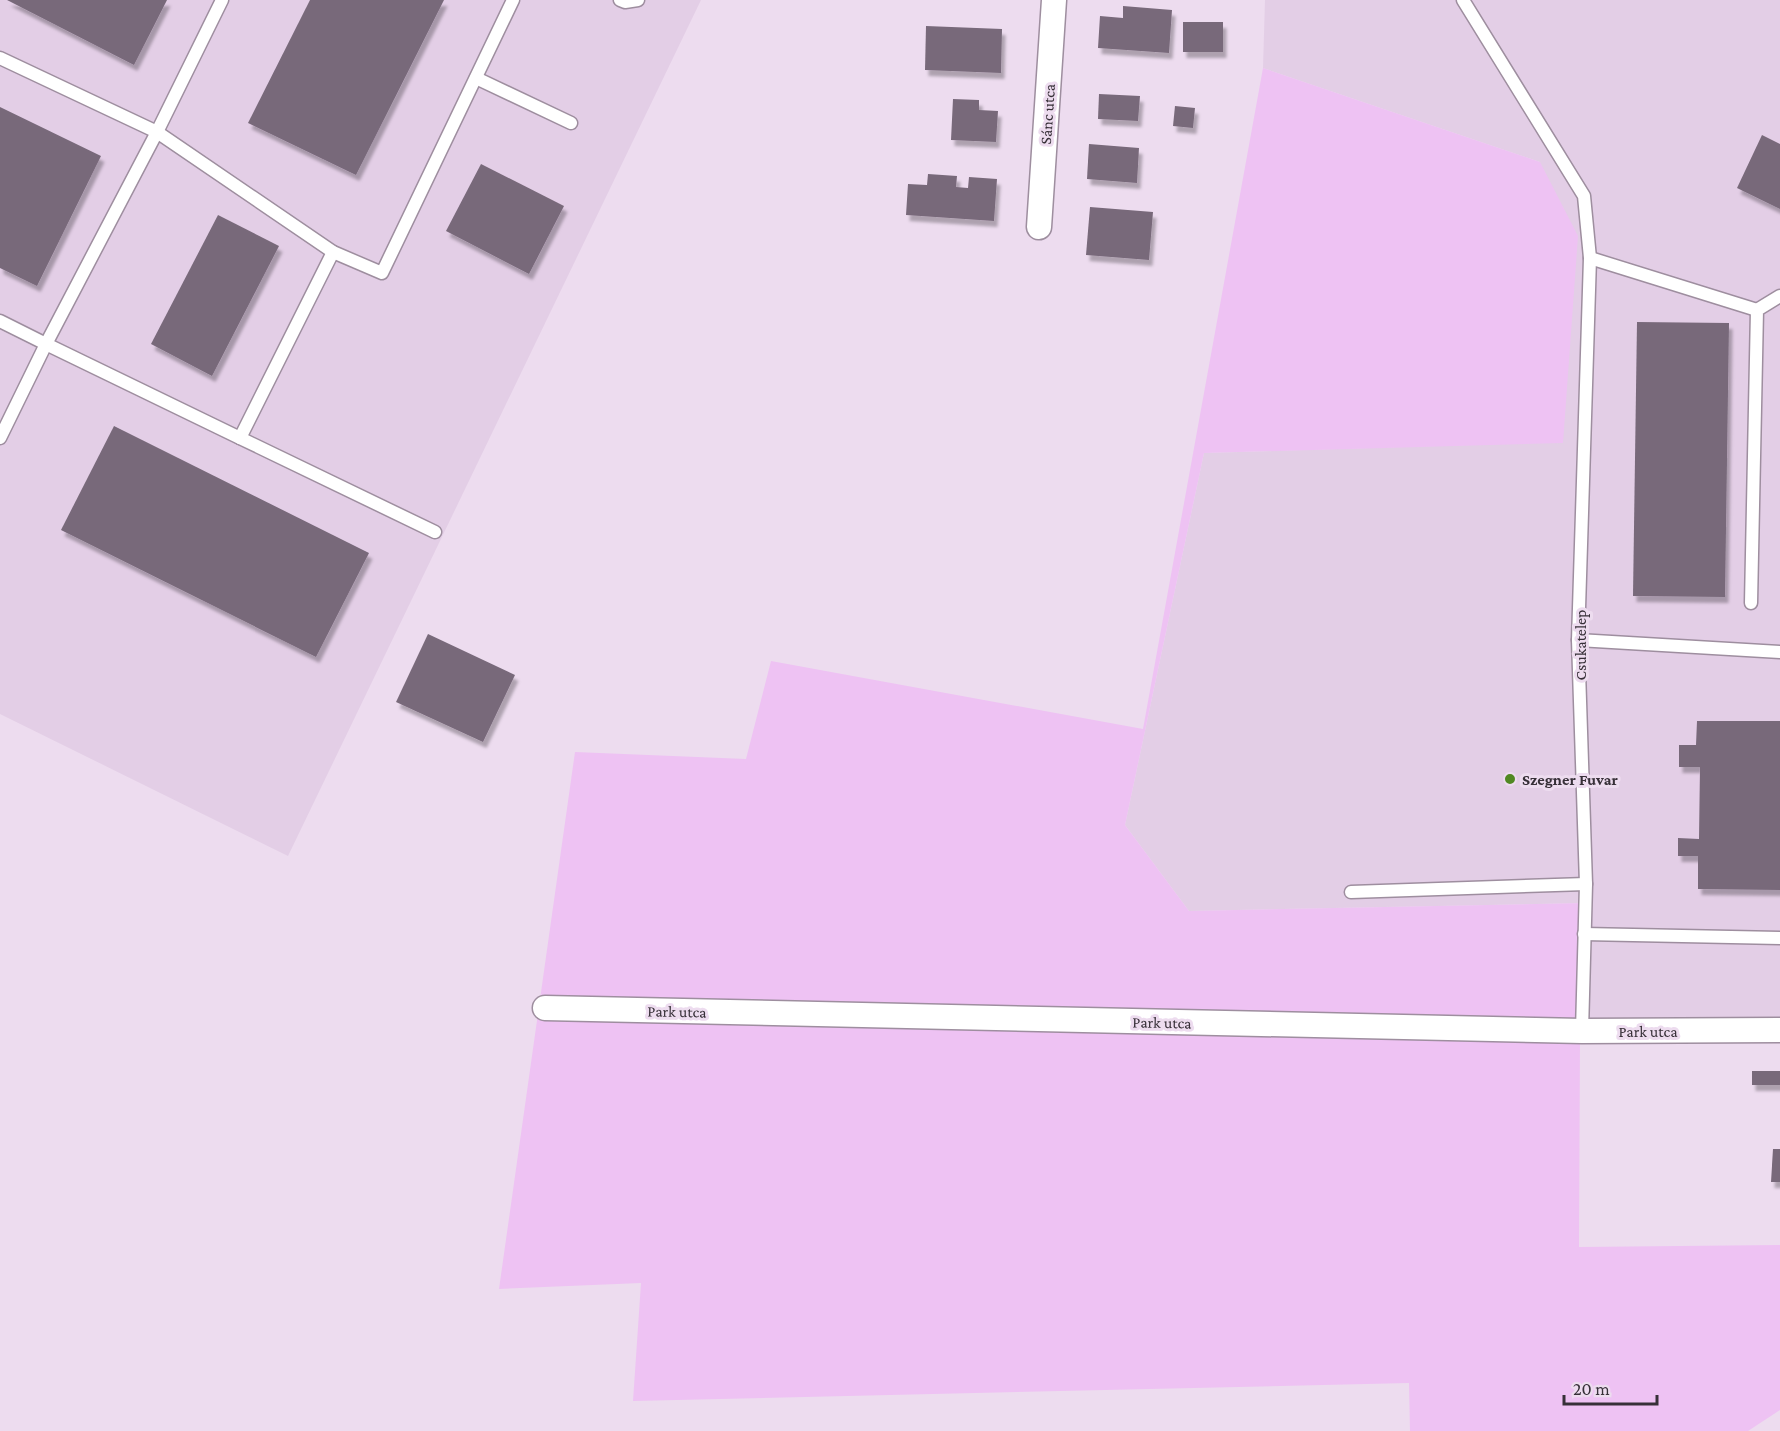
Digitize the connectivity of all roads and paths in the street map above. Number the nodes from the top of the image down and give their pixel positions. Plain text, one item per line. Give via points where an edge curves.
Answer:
1 (222, 0) edge
2 (513, 0) edge
3 (620, 0) edge
4 (638, 0) edge
5 (1054, 0) edge
6 (1463, 0) edge
7 (0, 58) edge
8 (476, 78) junction
9 (571, 123) dead end
10 (157, 132) junction
11 (1039, 227) dead end
12 (333, 252) junction
13 (1590, 258) junction
14 (1780, 296) edge
15 (1756, 310) junction
16 (0, 321) edge
17 (46, 344) junction
18 (0, 438) edge
19 (240, 438) junction
20 (435, 532) dead end
21 (1751, 603) dead end
22 (1578, 640) junction
23 (1780, 652) edge
24 (1586, 884) junction
25 (1351, 892) dead end
26 (1584, 934) junction
27 (1780, 938) edge
28 (545, 1008) dead end
29 (1780, 1030) edge
30 (1582, 1032) junction

1 - 10 lane
2 - 8 lane
3 - 4 lane
5 - 11 street, Sánc utca
6 - 13 lane, Csukatelep via 1584,196
7 - 10 lane
8 - 9 lane
8 - 12 lane via 382,273
10 - 12 lane
10 - 17 lane
12 - 19 lane
13 - 15 lane
13 - 22 lane, Csukatelep
14 - 15 lane
15 - 21 lane
16 - 17 lane
17 - 18 lane
17 - 19 lane
19 - 20 lane
22 - 23 lane
22 - 24 lane, Csukatelep
24 - 25 lane
24 - 26 lane, Csukatelep
26 - 27 lane
26 - 30 lane, Csukatelep
28 - 30 street, Park utca
29 - 30 street, Park utca

